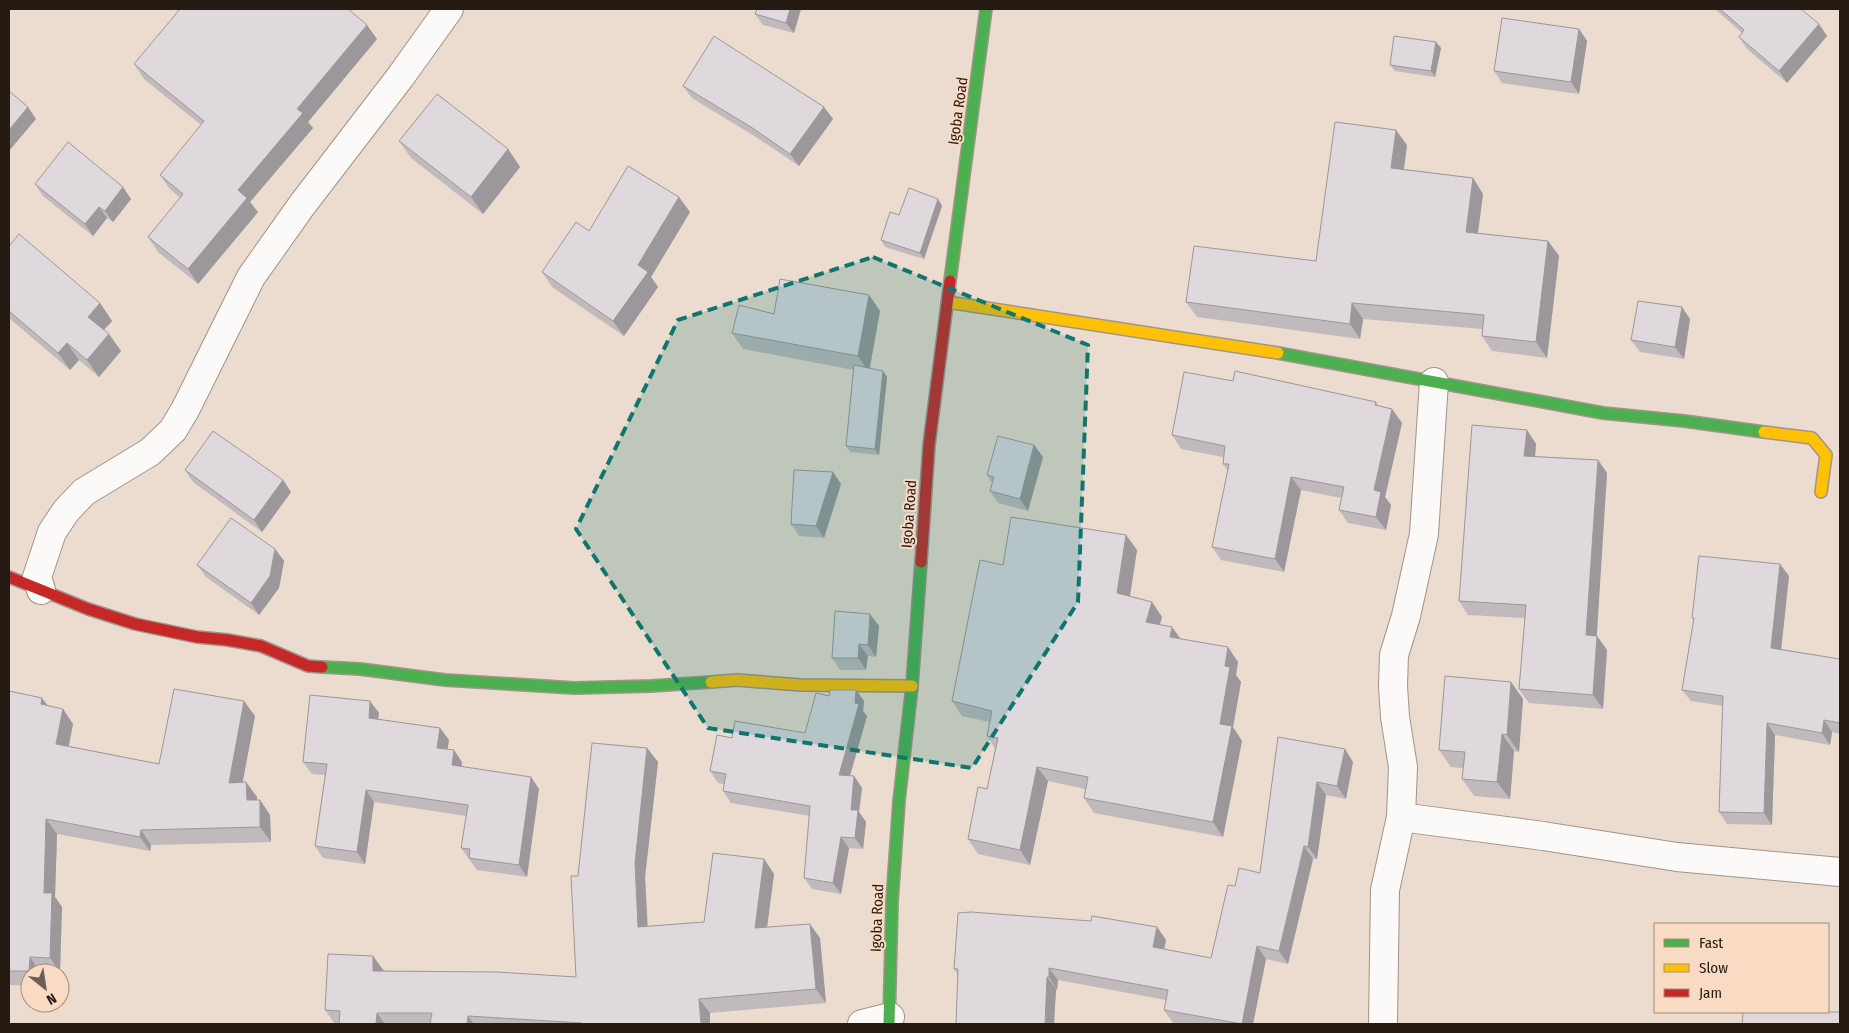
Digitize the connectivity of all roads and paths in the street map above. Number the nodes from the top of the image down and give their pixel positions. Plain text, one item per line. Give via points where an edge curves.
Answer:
1 (448, 9) edge
2 (986, 9) edge
3 (947, 302) junction
4 (1434, 382) junction
5 (1821, 492) dead end
6 (9, 577) edge
7 (41, 590) junction
8 (912, 686) junction
9 (1401, 817) junction
10 (1840, 872) edge
11 (890, 1021) edge
12 (862, 1024) edge
13 (1383, 1024) edge

1 - 7 street via 251,277 172,430 150,452 84,492 66,511 52,532 37,577
2 - 3 street, Igoba Road
3 - 4 street via 1268,352
3 - 8 street, Igoba Road via 929,445
4 - 5 street via 1603,413 1812,438 1826,454
4 - 9 street via 1424,534 1394,655 1393,686 1403,767
6 - 7 street
7 - 8 street via 135,624 261,646 308,666 446,680 575,688 737,680 801,685
8 - 11 street, Igoba Road via 898,801
9 - 10 street via 1677,857
9 - 13 street via 1385,890
11 - 12 street

